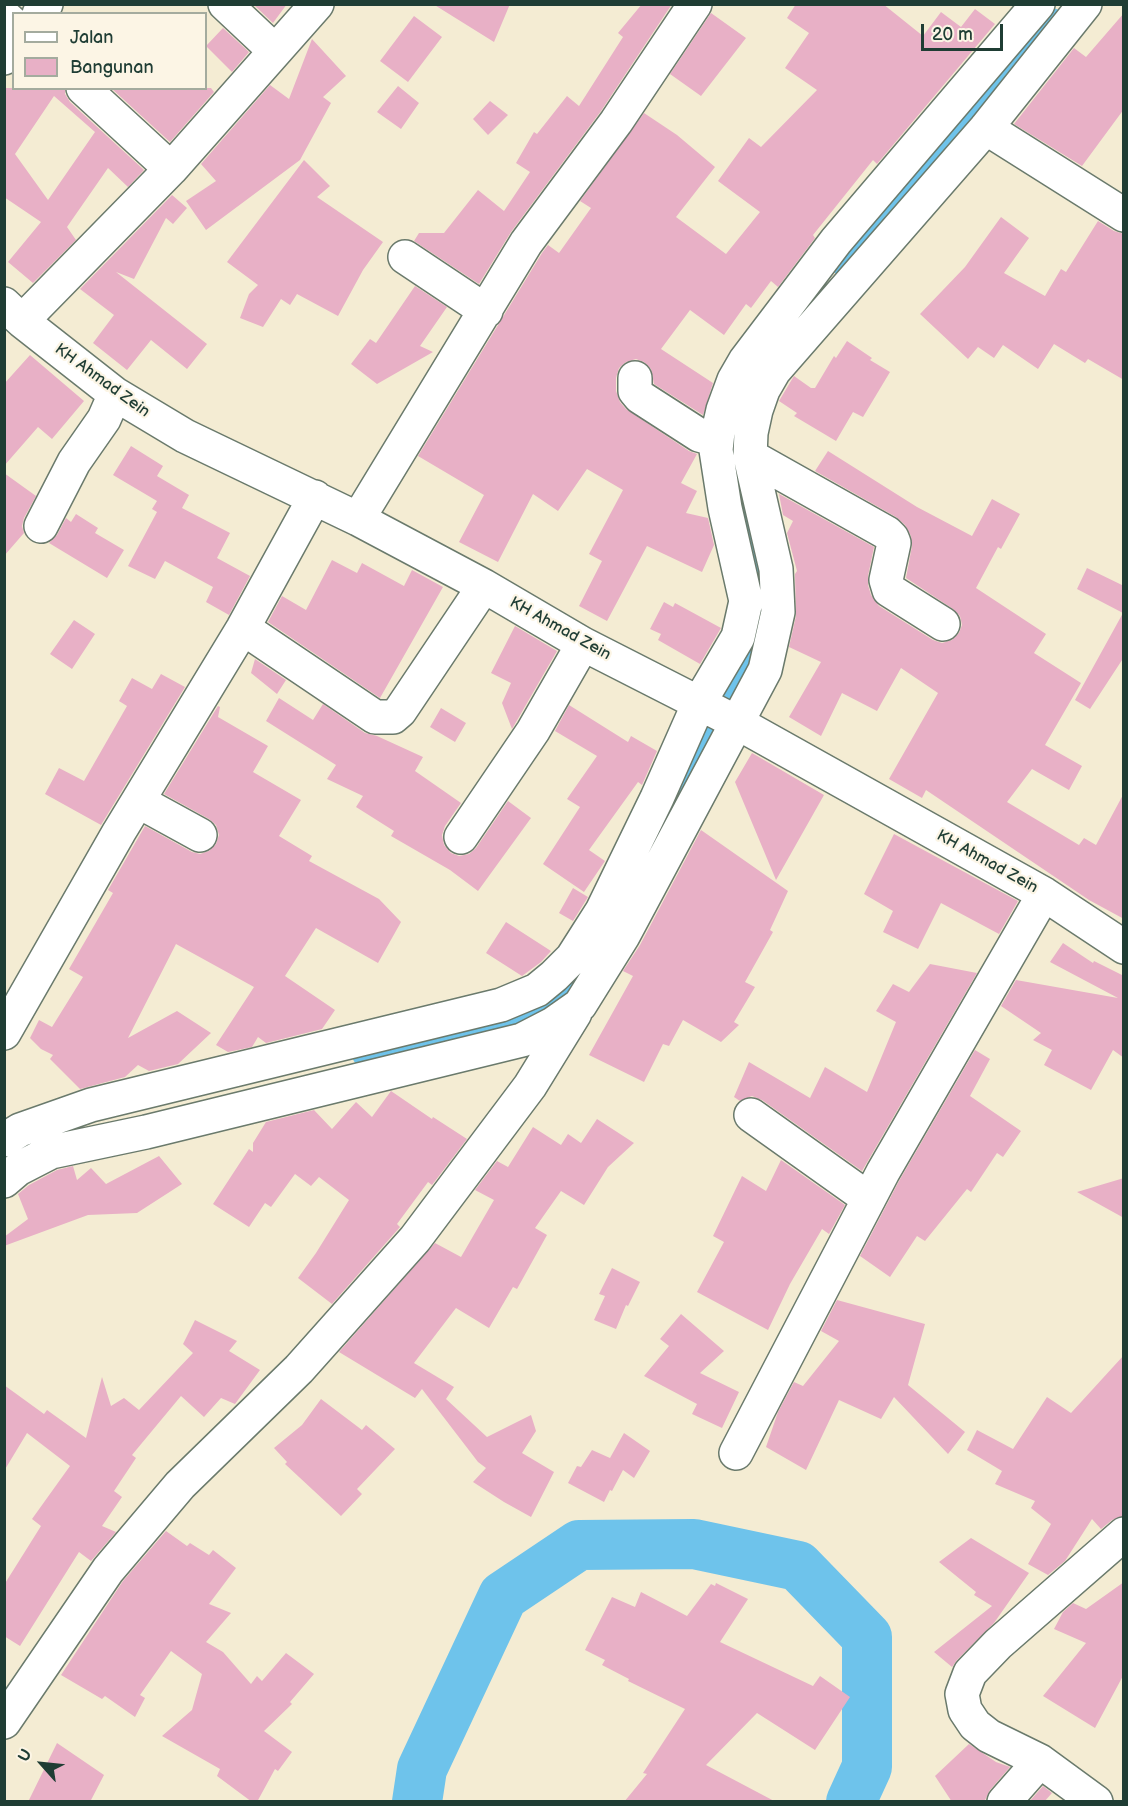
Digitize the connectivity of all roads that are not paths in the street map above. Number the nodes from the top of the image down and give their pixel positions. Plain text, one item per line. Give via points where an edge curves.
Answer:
1 (225, 4) edge
2 (317, 4) edge
3 (695, 4) edge
4 (1038, 4) edge
5 (1069, 13) edge
6 (275, 51) junction
7 (85, 90) edge
8 (986, 128) junction
9 (171, 169) junction
10 (1124, 215) edge
11 (405, 257) dead end
12 (486, 310) junction
13 (13, 313) edge
14 (635, 378) dead end
15 (115, 394) junction
16 (717, 440) junction
17 (750, 456) junction
18 (315, 497) junction
19 (358, 519) junction
20 (42, 526) dead end
21 (484, 586) junction
22 (943, 624) dead end
23 (243, 628) junction
24 (583, 644) junction
25 (716, 712) junction
26 (138, 801) junction
27 (675, 801) junction
28 (200, 836) dead end
29 (461, 837) dead end
30 (1044, 894) junction
31 (1124, 947) edge
32 (580, 1005) junction
33 (4, 1033) edge
34 (751, 1115) dead end
35 (4, 1140) edge
36 (4, 1181) edge
37 (869, 1199) junction
38 (736, 1453) dead end
39 (1124, 1534) edge
40 (4, 1722) edge
41 (1040, 1761) junction
42 (1004, 1802) edge
43 (1096, 1802) edge

1 - 6 street
2 - 6 street
3 - 12 street via 616,122 526,243
4 - 16 street via 836,241 745,361 723,410
5 - 8 street
6 - 9 street
7 - 9 street
8 - 10 street
8 - 17 street via 774,370 756,410
9 - 13 street
11 - 12 street
12 - 19 street
13 - 15 street, KH Ahmad Zein
14 - 16 street via 635,391 640,397 699,435
15 - 18 street, KH Ahmad Zein via 185,436
15 - 20 street
16 - 25 street via 725,508 746,601
17 - 22 street via 887,532 894,543 886,580 889,590
17 - 25 street via 776,569 778,612 765,670
18 - 19 street, KH Ahmad Zein
18 - 23 street
19 - 21 street, KH Ahmad Zein
21 - 23 street via 393,717 375,717
21 - 24 street, KH Ahmad Zein
23 - 26 street
24 - 25 street, KH Ahmad Zein
24 - 29 street via 534,731
25 - 27 street
25 - 30 street, KH Ahmad Zein
26 - 28 street
26 - 33 street
27 - 32 street via 623,936
27 - 35 street via 572,958 537,990 501,1005 91,1105 20,1130
30 - 31 street, KH Ahmad Zein
30 - 37 street
32 - 36 street via 522,1041 51,1152
32 - 40 street via 530,1086 415,1239 299,1369 180,1485 108,1570
34 - 37 street
37 - 38 street
39 - 41 street via 998,1644 970,1673 962,1694 965,1710 975,1725
41 - 42 street
41 - 43 street

